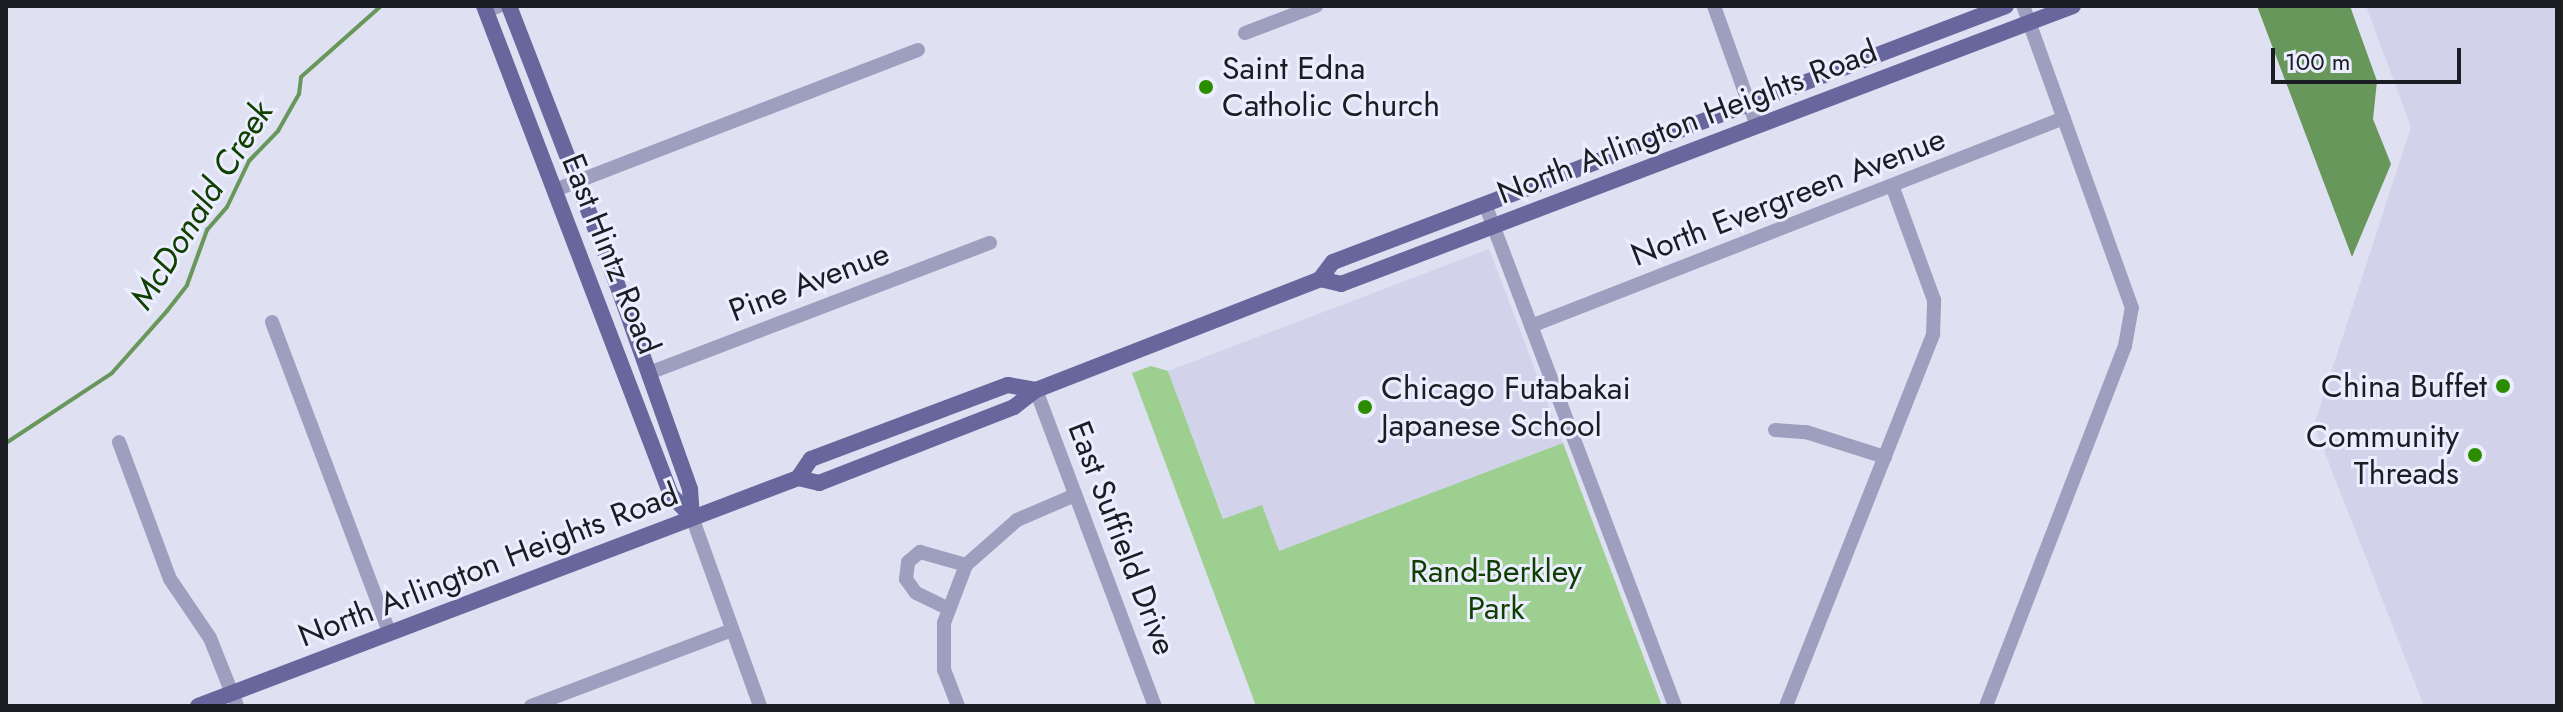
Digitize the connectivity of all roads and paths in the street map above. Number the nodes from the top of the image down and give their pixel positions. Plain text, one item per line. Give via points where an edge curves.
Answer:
1 (509, 6) edge
2 (1316, 6) edge
3 (1714, 6) edge
4 (2006, 6) edge
5 (2023, 6) edge
6 (2073, 6) edge
7 (490, 8) edge
8 (2029, 23) junction
9 (1245, 33) dead end
10 (918, 50) dead end
11 (1749, 104) junction
12 (2064, 118) junction
13 (1757, 126) junction
14 (578, 180) junction
15 (1893, 188) junction
16 (555, 190) junction
17 (1485, 204) junction
18 (1494, 225) junction
19 (990, 243) dead end
20 (1320, 279) junction
21 (272, 322) dead end
22 (1531, 326) junction
23 (649, 373) junction
24 (1036, 390) junction
25 (1775, 430) dead end
26 (119, 442) dead end
27 (1885, 457) junction
28 (798, 478) junction
29 (1075, 495) junction
30 (692, 517) junction
31 (966, 565) junction
32 (949, 609) junction
33 (732, 630) junction
34 (389, 632) junction
35 (234, 700) edge
36 (198, 706) edge
37 (531, 706) edge
38 (760, 706) edge
39 (958, 706) edge
40 (1155, 706) edge
41 (1675, 706) edge
42 (1786, 706) edge
43 (1986, 706) edge

1 - 14 main road, East Hintz Road
2 - 9 street
3 - 11 street
4 - 11 main road, North Arlington Heights Road
5 - 8 street
6 - 8 main road, North Arlington Heights Road
7 - 16 main road, East Hintz Road
8 - 12 street
8 - 13 main road, North Arlington Heights Road
10 - 14 street
11 - 13 street
11 - 17 main road, North Arlington Heights Road
12 - 15 street, North Evergreen Avenue
12 - 43 street via 2132,308 2125,346
13 - 18 main road, North Arlington Heights Road
14 - 16 street
14 - 23 main road, East Hintz Road
15 - 22 street, North Evergreen Avenue
15 - 27 street via 1934,300 1933,334
16 - 30 main road, East Hintz Road via 671,495
17 - 18 street
17 - 20 main road, North Arlington Heights Road via 1333,262
18 - 20 main road, North Arlington Heights Road via 1341,284
18 - 22 street
19 - 23 street, Pine Avenue
20 - 24 main road, North Arlington Heights Road
21 - 34 street
22 - 41 street
23 - 30 main road, East Hintz Road via 690,489
24 - 28 main road, North Arlington Heights Road via 1014,407 819,483
24 - 28 main road, North Arlington Heights Road via 1008,385 811,459
24 - 29 street, East Suffield Drive
25 - 27 street via 1806,432
26 - 35 street via 170,579 210,638
27 - 42 street
28 - 30 main road, North Arlington Heights Road
29 - 31 street via 1017,520
29 - 40 street, East Suffield Drive
30 - 33 street, East Hintz Road
30 - 34 main road, North Arlington Heights Road
31 - 32 street
31 - 32 street via 920,552 908,562 906,579 916,593
32 - 39 street via 944,670
33 - 37 street
33 - 38 street, East Hintz Road
34 - 35 main road, North Arlington Heights Road
35 - 36 main road, North Arlington Heights Road

